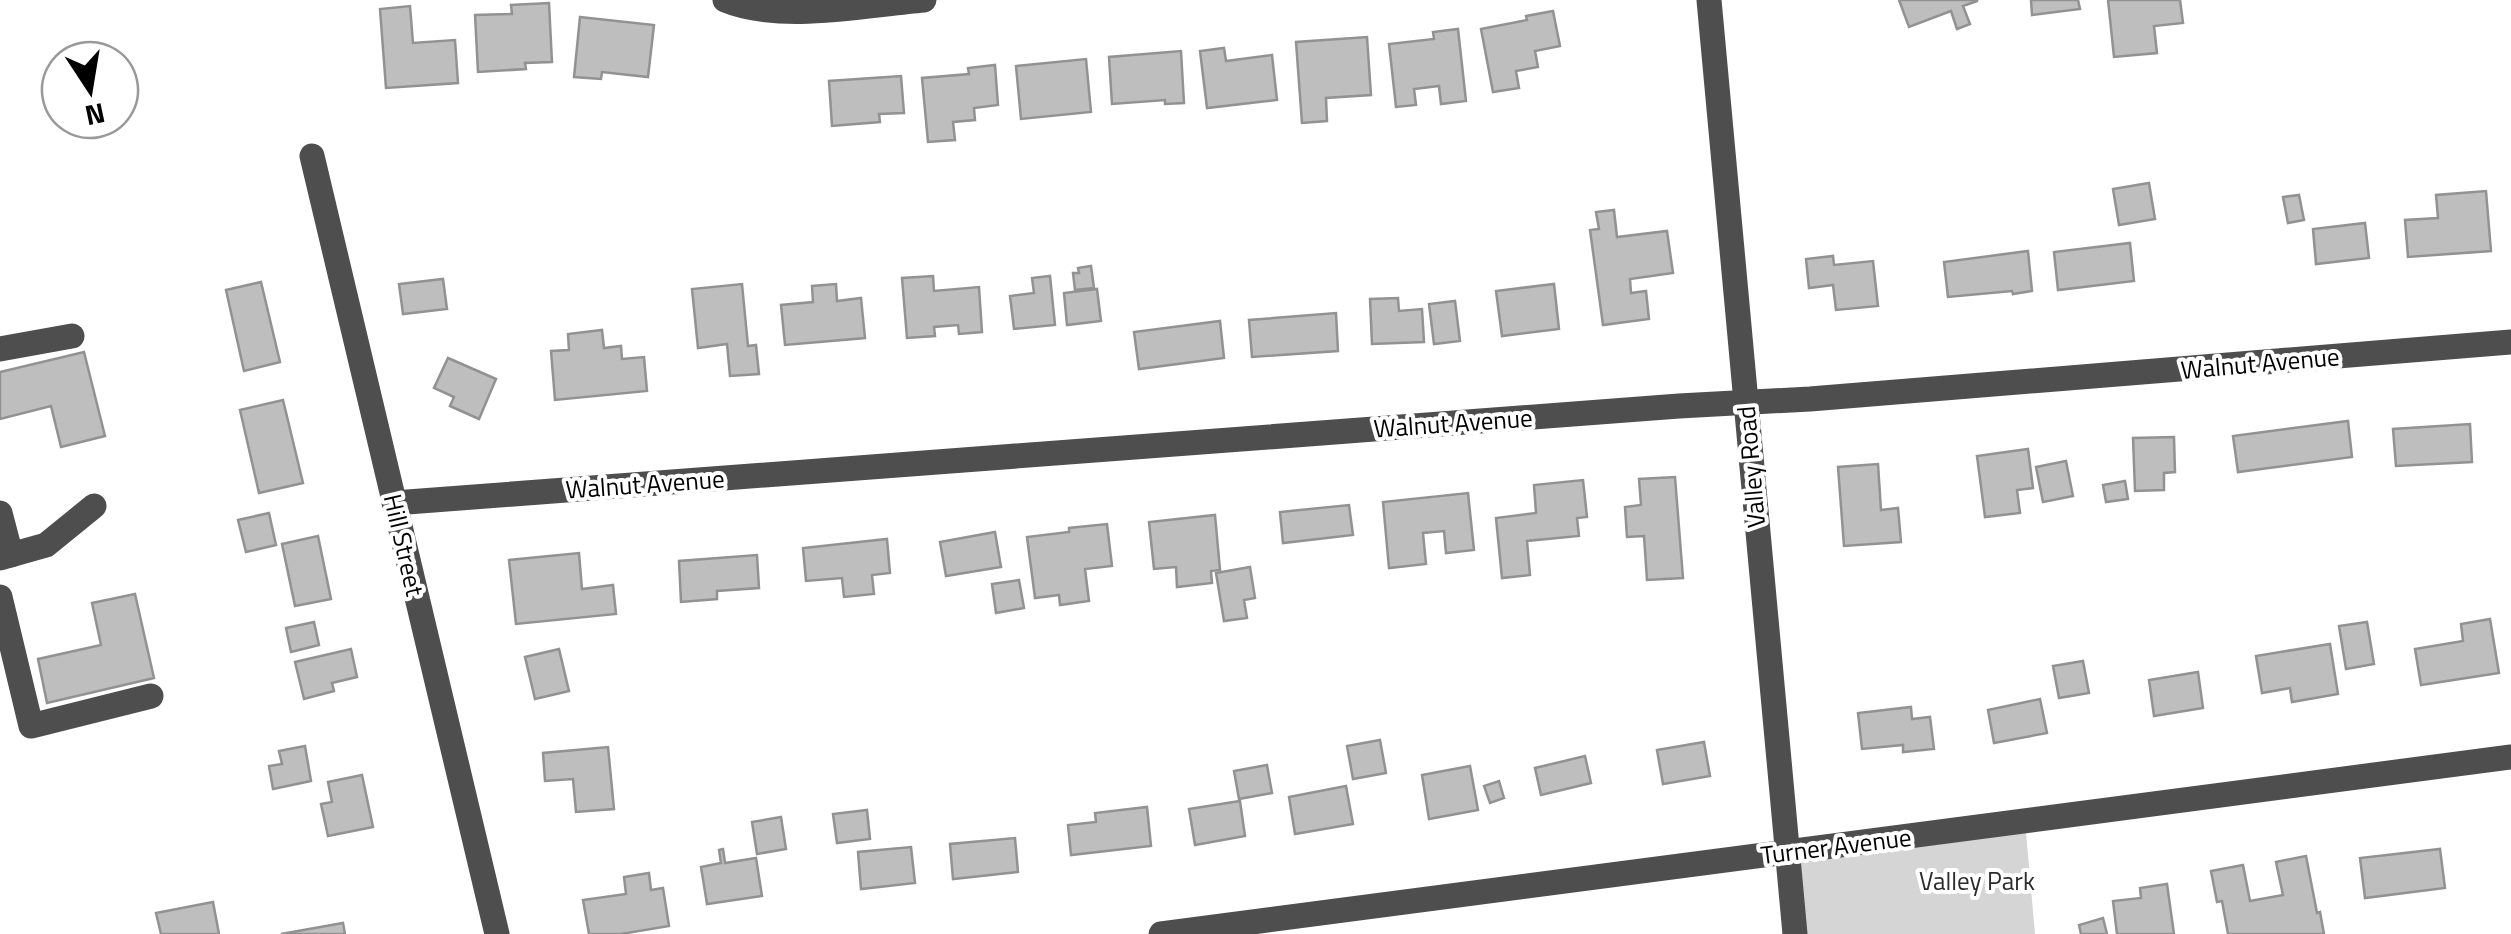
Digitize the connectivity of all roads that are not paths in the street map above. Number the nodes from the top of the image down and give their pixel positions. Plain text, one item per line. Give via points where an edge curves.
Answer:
1 (725, 0) edge
2 (924, 0) edge
3 (1709, 0) edge
4 (312, 156) dead end
5 (72, 336) dead end
6 (2511, 342) edge
7 (0, 349) edge
8 (1745, 402) junction
9 (394, 503) junction
10 (94, 506) dead end
11 (0, 513) edge
12 (5, 556) edge
13 (0, 598) edge
14 (151, 696) dead end
15 (2511, 757) edge
16 (1788, 852) junction
17 (497, 934) edge
18 (1160, 934) edge
19 (1795, 934) edge

1 - 2 street via 796,12
3 - 8 street, Valley Road
4 - 9 street, Hill Street
5 - 7 street
6 - 8 street, Walnut Avenue
8 - 9 street, Walnut Avenue
8 - 16 street, Valley Road
9 - 17 street, Hill Street
10 - 12 street via 46,545
11 - 12 street
13 - 14 street via 31,726
15 - 16 street, Turner Avenue
16 - 18 street, Turner Avenue
16 - 19 street, Valley Road

